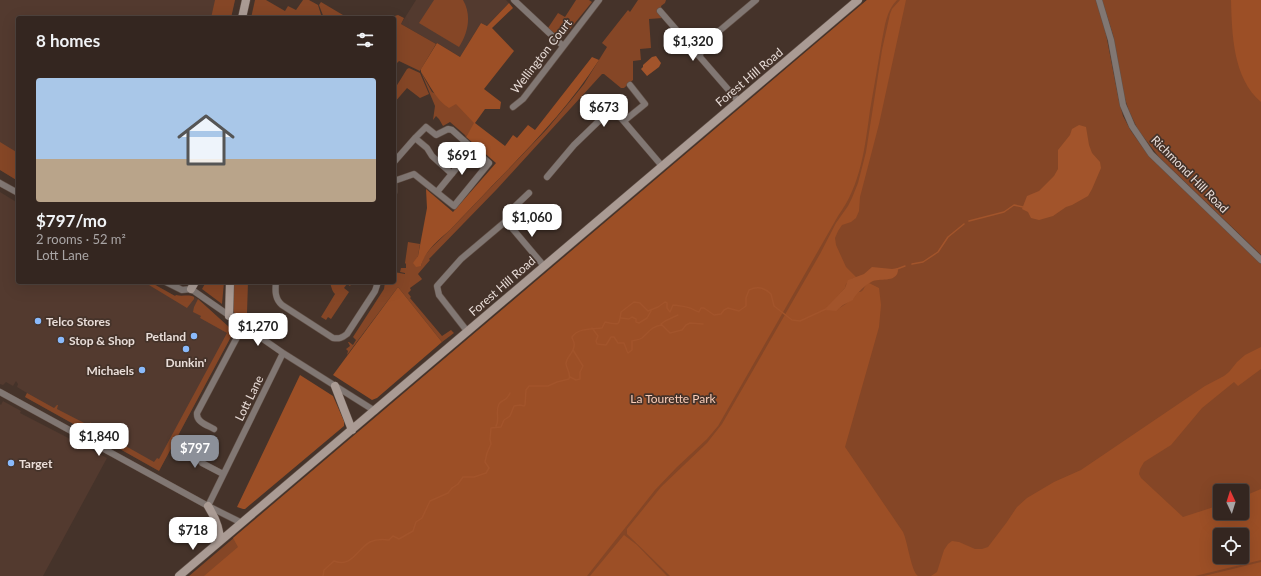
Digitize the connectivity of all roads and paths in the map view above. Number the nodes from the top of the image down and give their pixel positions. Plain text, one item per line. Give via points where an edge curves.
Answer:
1 (246, 0) edge
2 (514, 0) edge
3 (599, 0) edge
4 (756, 0) edge
5 (858, 0) edge
6 (1099, 0) edge
7 (660, 11) dead end
8 (242, 16) edge
9 (563, 46) junction
10 (700, 56) junction
11 (630, 85) dead end
12 (739, 102) junction
13 (513, 106) dead end
14 (624, 121) junction
15 (415, 138) junction
16 (473, 148) junction
17 (396, 160) edge
18 (662, 166) junction
19 (452, 174) junction
20 (547, 176) dead end
21 (396, 181) edge
22 (0, 183) edge
23 (16, 192) edge
24 (437, 192) junction
25 (529, 193) dead end
26 (506, 221) junction
27 (1261, 260) edge
28 (544, 266) junction
29 (170, 284) edge
30 (194, 284) edge
31 (230, 284) edge
32 (276, 284) edge
33 (377, 284) edge
34 (191, 289) junction
35 (229, 316) junction
36 (243, 326) junction
37 (468, 331) junction
38 (283, 353) junction
39 (335, 386) junction
40 (0, 392) edge
41 (375, 411) junction
42 (214, 429) dead end
43 (352, 430) junction
44 (177, 446) dead end
45 (223, 474) junction
46 (208, 506) junction
47 (242, 523) junction
48 (220, 541) junction
49 (179, 576) edge

1 - 8 street
2 - 9 street
3 - 9 street, Wellington Court
4 - 10 street via 705,43
5 - 12 street, Forest Hill Road
6 - 27 street, Richmond Hill Road via 1111,40 1123,105 1139,138 1151,154
7 - 10 street
9 - 13 street, Wellington Court via 523,99
10 - 12 street
11 - 14 street via 645,104
12 - 18 street, Forest Hill Road
14 - 18 street
14 - 20 street via 617,116 604,116
15 - 16 street via 426,127 436,135 452,130
15 - 17 street
15 - 19 street
16 - 19 street
16 - 24 street via 489,162 484,170 454,206
18 - 28 street, Forest Hill Road
19 - 24 street
21 - 24 street via 414,174
22 - 23 street
25 - 26 street via 509,212
26 - 28 street
26 - 37 street via 461,259 437,286 439,295
28 - 37 street, Forest Hill Road
29 - 34 street via 182,290
30 - 34 street
31 - 35 street
32 - 33 street via 277,298 282,305 333,338 341,339 347,334
34 - 35 street
35 - 36 street
36 - 38 street
36 - 42 street via 197,413 198,421
37 - 41 street, Forest Hill Road
38 - 39 street
38 - 45 street, Lott Lane
39 - 41 street
39 - 43 street
40 - 46 street
41 - 43 street, Forest Hill Road
43 - 47 street, Forest Hill Road
44 - 45 street
45 - 46 street, Lott Lane
46 - 47 street
46 - 48 street via 217,524
47 - 48 street, Forest Hill Road
48 - 49 street, Forest Hill Road

